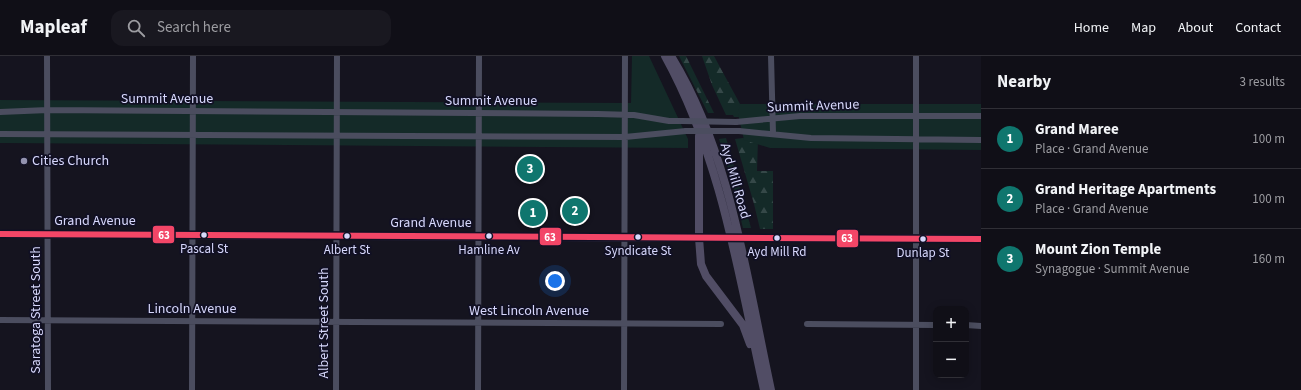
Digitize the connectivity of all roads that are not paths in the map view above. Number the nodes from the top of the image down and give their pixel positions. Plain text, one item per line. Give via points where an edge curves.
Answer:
1 (47, 56) edge
2 (193, 56) edge
3 (337, 56) edge
4 (479, 56) edge
5 (625, 56) edge
6 (665, 56) edge
7 (671, 56) edge
8 (771, 56) edge
9 (916, 56) edge
10 (48, 110) junction
11 (192, 111) junction
12 (0, 112) edge
13 (336, 112) junction
14 (479, 113) junction
15 (625, 115) junction
16 (916, 116) junction
17 (981, 116) edge
18 (771, 119) junction
19 (699, 129) junction
20 (773, 133) junction
21 (0, 134) edge
22 (48, 134) junction
23 (336, 135) junction
24 (192, 136) junction
25 (479, 136) junction
26 (625, 137) junction
27 (916, 139) junction
28 (981, 140) edge
29 (0, 234) edge
30 (48, 234) junction
31 (192, 235) junction
32 (336, 236) junction
33 (478, 237) junction
34 (624, 238) junction
35 (701, 238) junction
36 (915, 239) junction
37 (981, 239) edge
38 (752, 319) junction
39 (0, 320) edge
40 (48, 320) junction
41 (192, 321) junction
42 (336, 322) junction
43 (478, 323) junction
44 (624, 323) junction
45 (721, 324) dead end
46 (807, 324) dead end
47 (916, 325) junction
48 (933, 325) edge
49 (969, 326) edge
50 (981, 326) edge
51 (760, 369) junction
52 (48, 390) edge
53 (192, 390) edge
54 (336, 390) edge
55 (478, 390) edge
56 (624, 390) edge
57 (764, 390) edge
58 (771, 390) edge
59 (916, 390) edge

1 - 10 street, Saratoga Street South
2 - 11 street
3 - 13 street, Albert Street South
4 - 14 street
5 - 15 street
6 - 19 main road, Ayd Mill Road
7 - 38 main road, Ayd Mill Road via 699,109 723,177
8 - 18 street
9 - 16 street
10 - 11 street, Summit Avenue
10 - 12 street, Summit Avenue
10 - 22 street, Saratoga Street South
11 - 13 street, Summit Avenue
11 - 24 street
13 - 14 street, Summit Avenue
13 - 23 street, Albert Street South
14 - 15 street, Summit Avenue
14 - 25 street
15 - 18 street, Summit Avenue, bridge via 669,121 736,122
15 - 26 street
16 - 17 street, Summit Avenue
16 - 18 street, Summit Avenue via 800,116
16 - 27 street
18 - 20 street
19 - 35 main road
19 - 38 main road, Ayd Mill Road via 716,179
20 - 26 street, Summit Avenue, bridge via 686,130
20 - 27 street, Summit Avenue via 811,138
21 - 22 street, Summit Avenue
22 - 24 street, Summit Avenue
22 - 30 street, Saratoga Street South
23 - 24 street, Summit Avenue
23 - 25 street, Summit Avenue
23 - 32 street, Albert Street South
24 - 31 street
25 - 26 street, Summit Avenue
25 - 33 street
26 - 34 street
27 - 28 street, Summit Avenue
27 - 36 street
29 - 30 main road, Grand Avenue
30 - 31 main road, Grand Avenue
30 - 40 street, Saratoga Street South
31 - 32 main road, Grand Avenue
31 - 41 street
32 - 33 main road, Grand Avenue
32 - 42 street, Albert Street South
33 - 34 main road, Grand Avenue
33 - 43 street
34 - 35 main road, Grand Avenue
34 - 44 street
35 - 36 main road, Grand Avenue, bridge
35 - 38 main road via 710,273 741,313
35 - 51 main road via 700,258 703,269 743,326
36 - 37 main road, Grand Avenue
36 - 47 street
38 - 51 main road, Ayd Mill Road
38 - 58 main road, Ayd Mill Road
39 - 40 street
40 - 41 street, Lincoln Avenue
40 - 52 street, Saratoga Street South
41 - 42 street, Lincoln Avenue
41 - 53 street
42 - 43 street, West Lincoln Avenue
42 - 54 street, Albert Street South
43 - 44 street, West Lincoln Avenue
43 - 55 street
44 - 45 street, West Lincoln Avenue
44 - 56 street
46 - 47 street
47 - 48 street
47 - 59 street
49 - 50 street
51 - 57 main road, Ayd Mill Road

